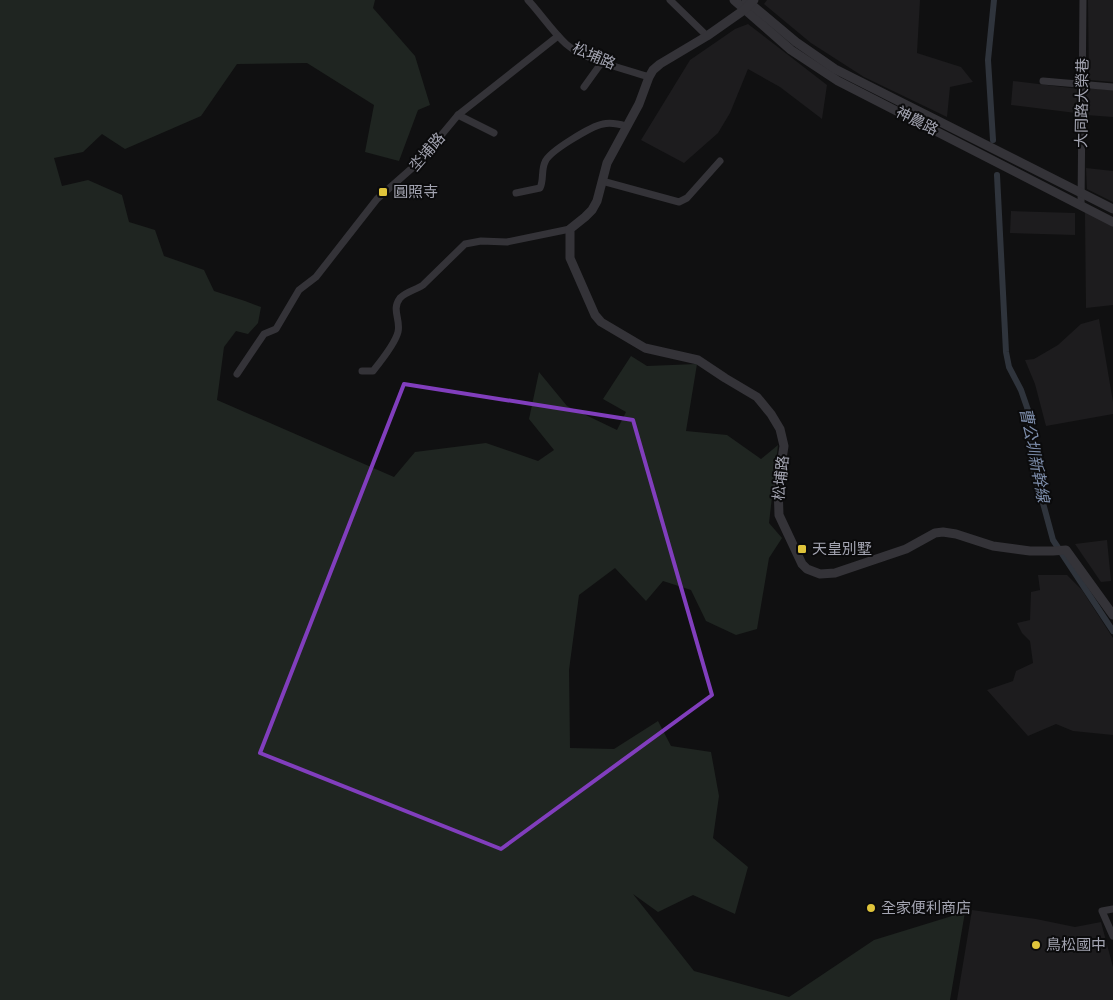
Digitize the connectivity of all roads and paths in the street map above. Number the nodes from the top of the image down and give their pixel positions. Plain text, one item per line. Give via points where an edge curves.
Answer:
1 (528, 0) edge
2 (670, 0) edge
3 (734, 0) edge
4 (1083, 0) edge
5 (749, 4) edge
6 (558, 36) junction
7 (707, 36) junction
8 (602, 62) junction
9 (649, 77) junction
10 (1043, 81) dead end
11 (1083, 85) junction
12 (584, 86) dead end
13 (1113, 87) edge
14 (458, 115) junction
15 (626, 126) junction
16 (494, 133) dead end
17 (720, 160) dead end
18 (602, 182) junction
19 (516, 193) dead end
20 (1081, 193) junction
21 (1081, 206) junction
22 (1113, 209) edge
23 (1113, 222) edge
24 (570, 229) junction
25 (362, 371) dead end
26 (236, 374) dead end
27 (1113, 615) edge
28 (1113, 909) edge
29 (1113, 936) edge

1 - 6 street, 松埔路
2 - 7 street
3 - 5 street, 神農路
4 - 11 street, 大同路大榮巷
5 - 7 street
5 - 20 street, 神農路 via 835,69
5 - 21 street, 神農路 via 791,50 838,81
6 - 8 street, 松埔路 via 578,53
6 - 14 street, 坔埔路
7 - 9 street via 660,64
8 - 9 street, 松埔路
8 - 12 street
9 - 15 street
10 - 11 street
11 - 13 street
11 - 20 street, 大同路大榮巷
14 - 16 street
14 - 26 street, 坔埔路 via 420,162 377,199 316,277 299,290 276,329 264,334
15 - 18 street via 607,163
15 - 19 street via 600,124 566,144 547,157 540,188
17 - 18 street via 687,198 679,202
18 - 24 street via 592,210
20 - 21 street, 大同路大榮巷
20 - 22 street, 神農路
21 - 23 street, 神農路
24 - 25 street via 506,242 481,240 465,244 424,285 401,297 395,312 398,333 373,371
24 - 27 street, 松埔路 via 570,258 601,322 644,348 698,360 757,397 771,414 780,429 784,446 778,485 779,515 807,569 820,574 835,573 906,549 943,532 993,546 1030,551 1066,550
28 - 29 street via 1102,911

